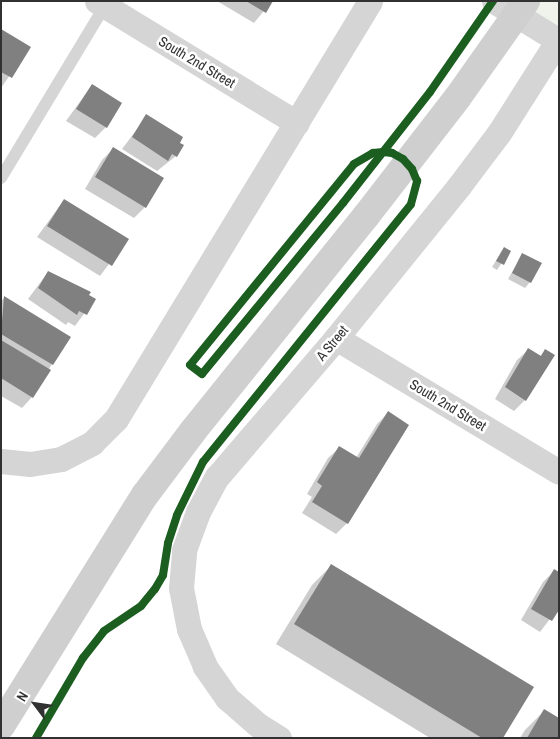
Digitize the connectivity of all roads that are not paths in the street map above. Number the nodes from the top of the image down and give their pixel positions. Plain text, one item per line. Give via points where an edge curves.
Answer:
1 (370, 1) edge
2 (494, 1) edge
3 (526, 1) edge
4 (103, 3) edge
5 (558, 41) edge
6 (297, 123) junction
7 (1, 178) edge
8 (336, 338) junction
9 (1, 461) edge
10 (559, 472) edge
11 (1, 726) edge
12 (278, 738) edge

1 - 6 street
2 - 5 street
3 - 11 main road, bridge via 458,97 366,216 171,459
4 - 6 street, South 2nd Street
4 - 7 lane
5 - 8 street, A Street via 464,179
6 - 9 street via 116,419 84,448 61,459 42,463
8 - 10 street, South 2nd Street
8 - 12 street, A Street via 218,477 198,512 184,550 181,588 189,629 206,666 227,698

